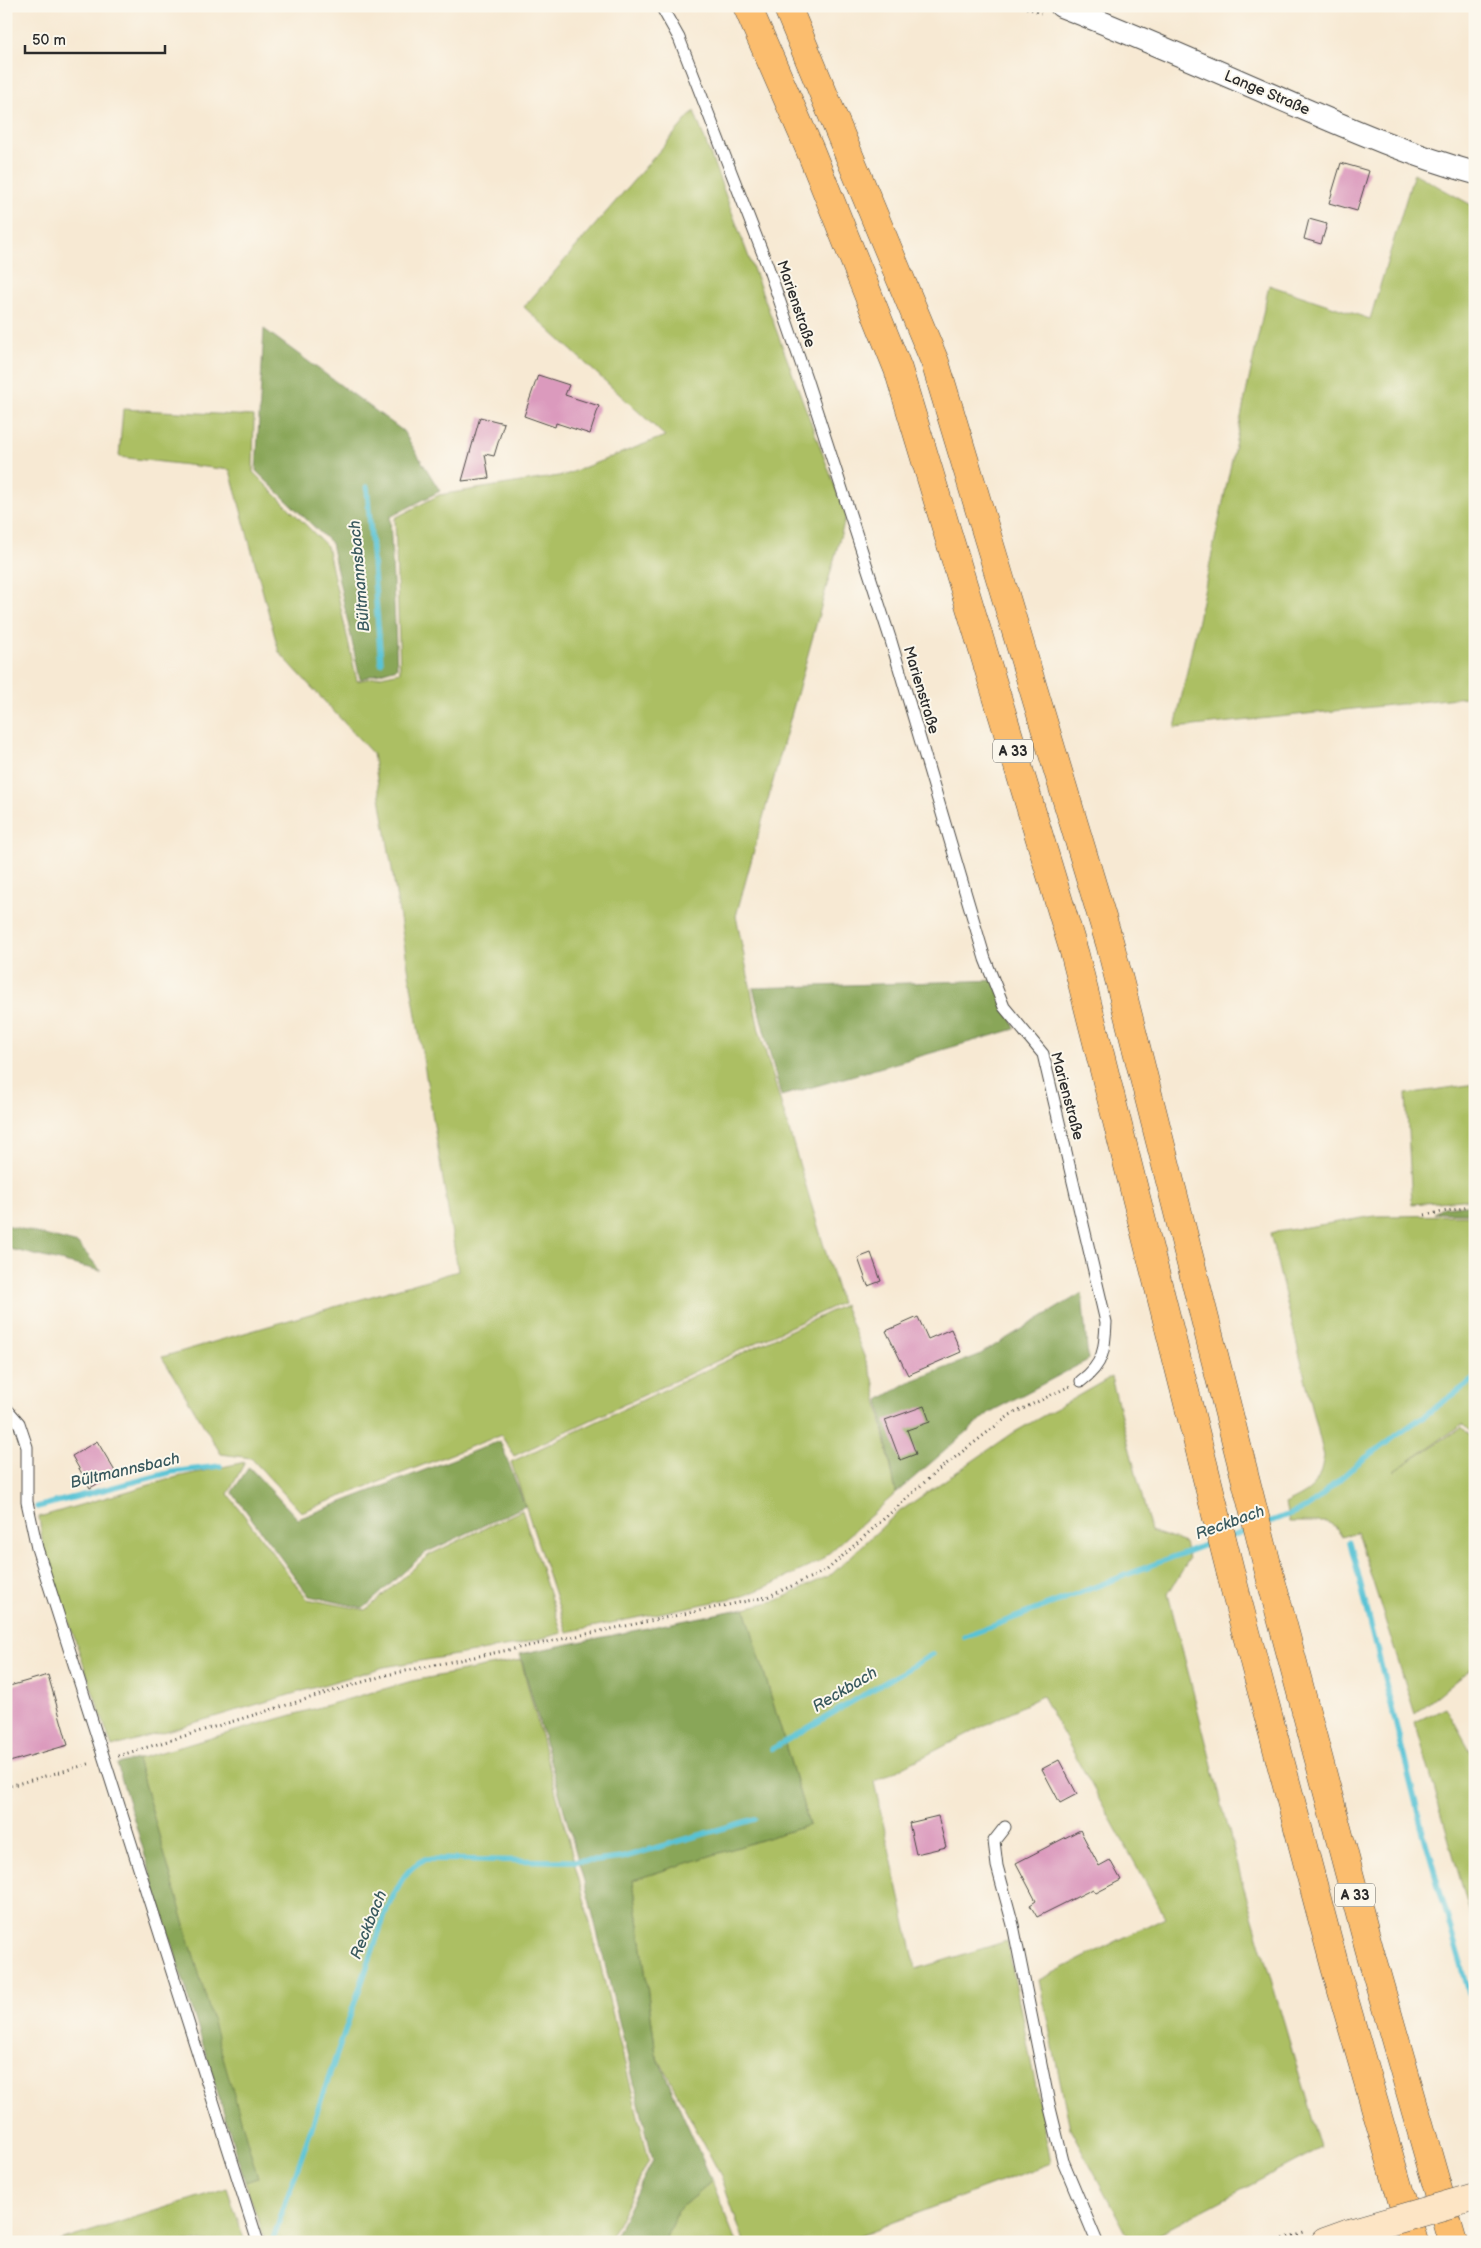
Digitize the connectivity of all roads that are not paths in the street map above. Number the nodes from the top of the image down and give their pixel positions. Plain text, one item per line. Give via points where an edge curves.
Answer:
1 (661, 6) edge
2 (747, 6) edge
3 (787, 6) edge
4 (1061, 6) edge
5 (1475, 173) edge
6 (1081, 1381) road end
7 (6, 1408) edge
8 (1006, 1827) dead end
9 (1475, 2197) edge
10 (1337, 2237) edge
11 (258, 2242) edge
12 (1097, 2242) edge
13 (1414, 2242) edge
14 (1454, 2242) edge

1 - 6 lane, Marienstraße via 679,38 768,267 891,641 985,959 1004,1007 1043,1054 1106,1322 1105,1351 1093,1372
2 - 13 highway, A 33 via 810,150 898,369 1074,955 1216,1516 1335,1967
3 - 14 highway, A 33 via 934,362 1110,944 1369,1948
4 - 5 street, Lange Straße via 1431,161
7 - 11 lane via 19,1422 26,1447 28,1502 36,1548
8 - 12 lane via 994,1841 997,1866 1013,1925 1050,2108 1063,2161
9 - 10 street, bridge

